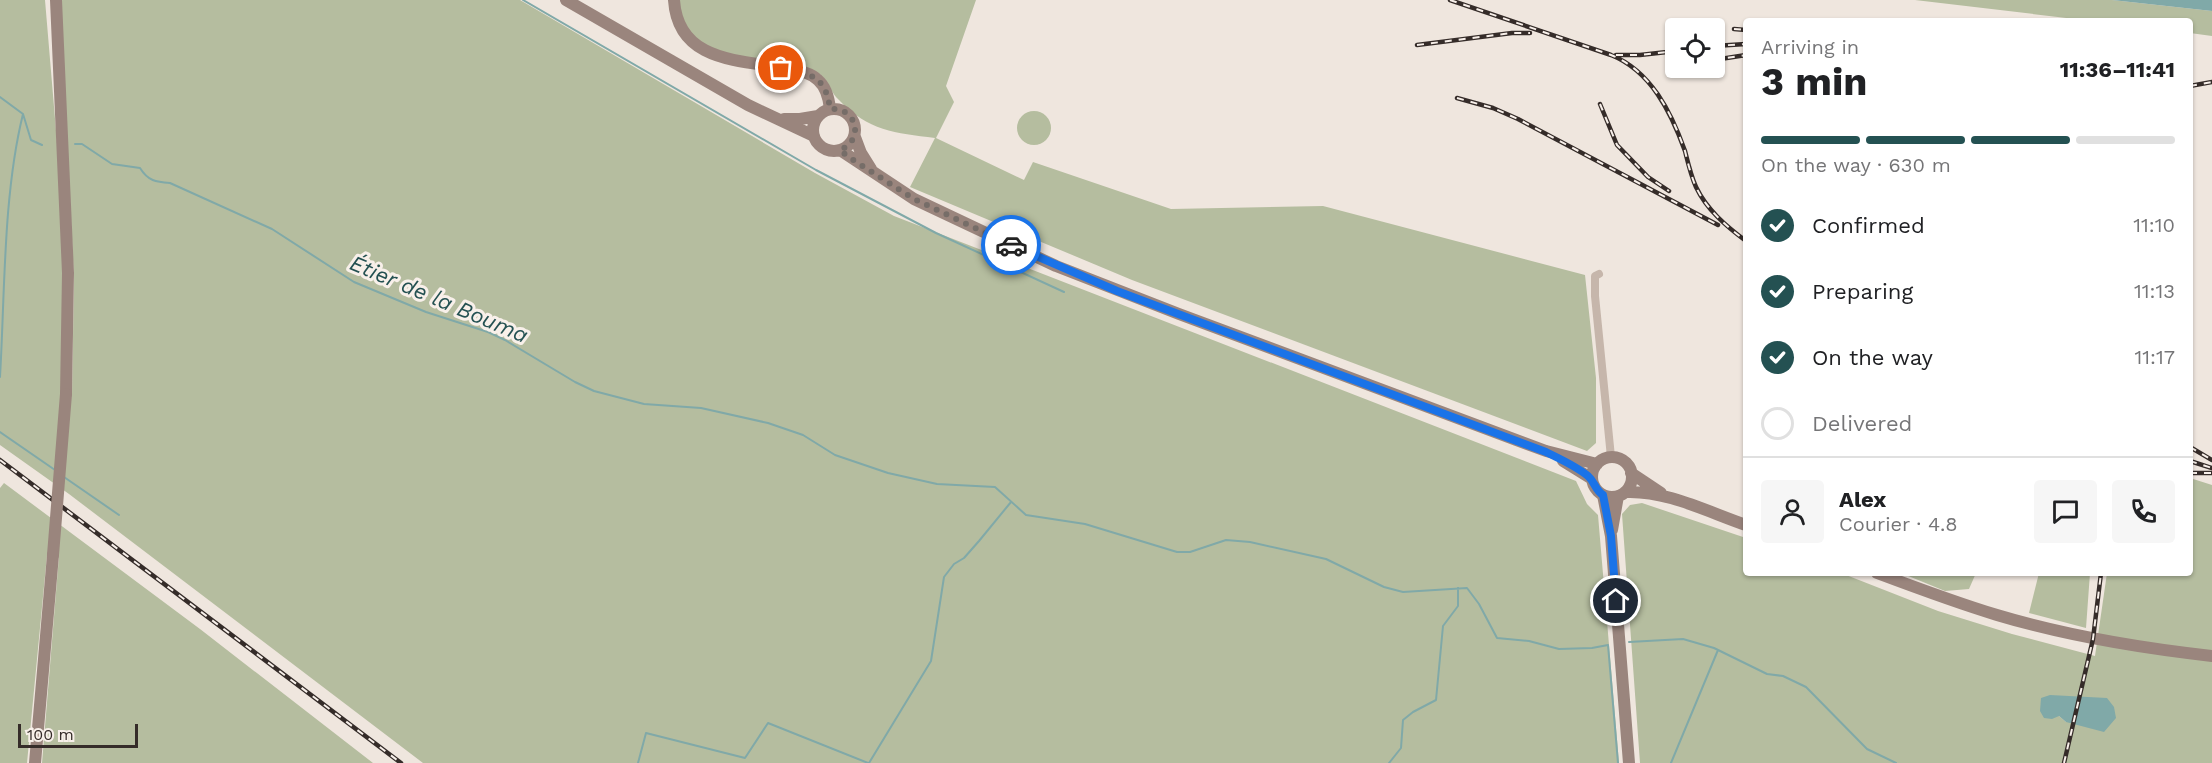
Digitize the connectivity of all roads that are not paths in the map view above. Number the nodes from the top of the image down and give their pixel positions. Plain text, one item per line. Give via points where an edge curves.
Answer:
1 (48, 0) edge
2 (56, 0) edge
3 (566, 0) edge
4 (674, 0) edge
5 (59, 98) junction
6 (830, 109) junction
7 (818, 116) junction
8 (780, 118) junction
9 (814, 136) junction
10 (855, 137) junction
11 (840, 150) junction
12 (872, 170) junction
13 (1599, 274) dead end
14 (1546, 452) junction
15 (1611, 457) junction
16 (1597, 464) junction
17 (1631, 473) junction
18 (1592, 480) junction
19 (1622, 494) junction
20 (1603, 495) junction
21 (1667, 497) junction
22 (1743, 524) edge
23 (1611, 536) junction
24 (1885, 576) edge
25 (2212, 657) edge
26 (34, 763) edge
27 (1629, 763) edge

1 - 5 main road
2 - 5 main road
3 - 8 main road via 717,88
4 - 6 main road via 682,29 699,48 715,56 809,74 823,85
5 - 26 main road, bridge via 68,273 66,394
6 - 7 main road
6 - 10 main road via 851,116
7 - 8 main road
7 - 9 main road
8 - 9 main road
9 - 11 main road via 824,148
10 - 11 main road
10 - 12 main road
11 - 12 main road
12 - 14 main road via 914,199 1056,266
13 - 15 street via 1595,276 1595,296
14 - 16 main road
14 - 18 main road
15 - 16 main road
15 - 17 main road via 1624,461
16 - 18 main road
17 - 19 main road via 1630,483
17 - 21 main road
18 - 20 main road
19 - 20 main road
19 - 21 main road via 1635,491
19 - 23 main road
20 - 23 main road
21 - 22 main road
23 - 27 main road
24 - 25 main road via 2049,629

